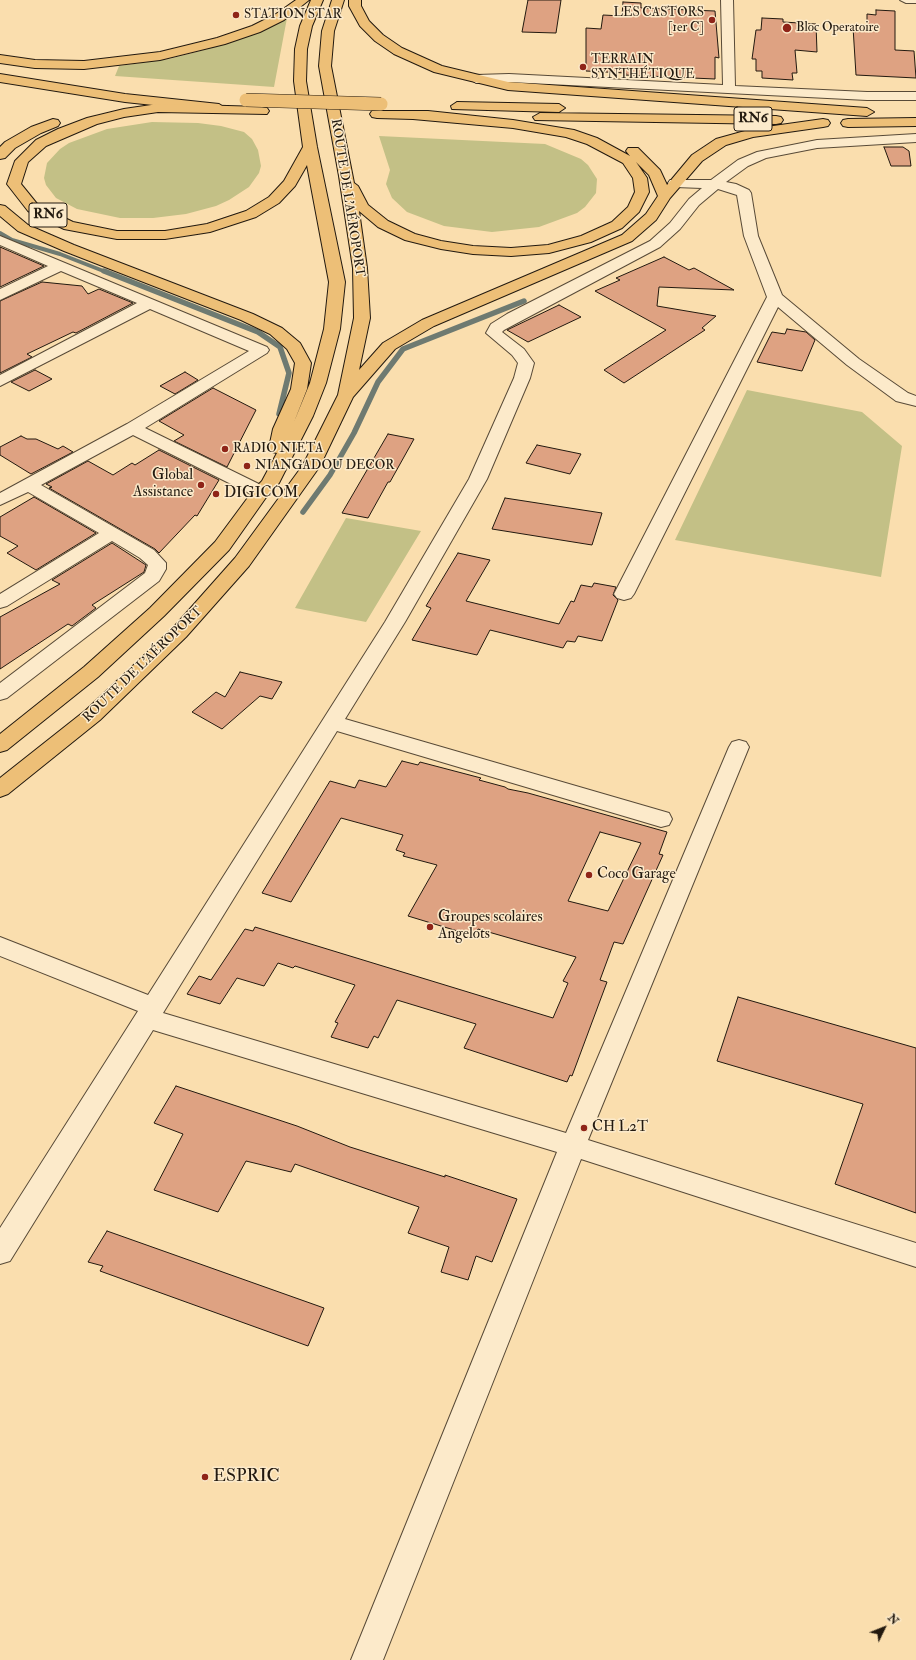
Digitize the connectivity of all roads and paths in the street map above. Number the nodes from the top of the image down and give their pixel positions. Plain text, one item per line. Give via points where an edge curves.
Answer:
1 (303, 0) edge
2 (317, 0) edge
3 (338, 0) edge
4 (355, 0) edge
5 (727, 0) edge
6 (906, 0) edge
7 (916, 0) edge
8 (0, 59) edge
9 (0, 68) edge
10 (0, 78) edge
11 (476, 79) junction
12 (729, 88) junction
13 (173, 94) junction
14 (916, 96) edge
15 (125, 98) junction
16 (242, 105) junction
17 (562, 108) junction
18 (379, 109) junction
19 (867, 112) junction
20 (910, 112) edge
21 (414, 115) junction
22 (590, 118) junction
23 (916, 122) edge
24 (823, 123) junction
25 (916, 138) edge
26 (310, 147) junction
27 (0, 155) edge
28 (346, 176) junction
29 (675, 183) junction
30 (715, 184) junction
31 (665, 196) junction
32 (0, 209) edge
33 (0, 240) edge
34 (59, 266) junction
35 (0, 295) edge
36 (775, 297) junction
37 (148, 304) junction
38 (0, 381) edge
39 (346, 395) junction
40 (916, 401) edge
41 (133, 428) junction
42 (27, 484) junction
43 (266, 488) junction
44 (0, 500) edge
45 (112, 533) junction
46 (624, 594) dead end
47 (0, 602) edge
48 (0, 693) edge
49 (332, 722) junction
50 (0, 746) edge
51 (739, 747) dead end
52 (0, 789) edge
53 (661, 819) dead end
54 (0, 946) edge
55 (150, 1013) junction
56 (573, 1146) junction
57 (0, 1252) edge
58 (916, 1255) edge
59 (367, 1660) edge

1 - 8 main road via 280,17 256,29 221,41 160,56 84,64 35,64
2 - 26 main road, ROUTE DE L'AÉROPORT via 306,26 301,49 300,81
3 - 28 main road, ROUTE DE L'AÉROPORT via 328,31 325,66
4 - 11 main road, RN6 via 355,6 364,23 378,38 398,51 438,68
5 - 12 street
6 - 7 street
9 - 13 main road
10 - 15 main road
11 - 12 street via 509,78
11 - 19 main road, RN6 via 508,86 551,90
12 - 14 street via 867,96
13 - 15 main road
13 - 16 main road
15 - 16 main road
15 - 27 main road via 105,103 36,130 10,145
16 - 18 main road, bridge
16 - 18 main road, RN6 via 262,111
16 - 26 main road, RN6 via 158,108 92,121 41,143 22,162 14,184 33,208 69,226 117,235 165,234 210,228 251,214 274,200 290,183
17 - 18 main road
17 - 19 main road
17 - 22 main road
18 - 21 main road
19 - 20 main road
21 - 22 main road, RN6
21 - 28 main road via 513,124 569,133 592,141 628,160 640,178 642,192 634,209 617,225 579,241 549,249 512,252 473,250 410,237 383,224 362,207
22 - 24 main road, RN6 via 769,119
22 - 31 main road via 634,152 655,173
23 - 24 main road, RN6
24 - 29 main road via 752,133 722,142 697,158
25 - 30 street via 792,148 762,155 743,163
26 - 43 main road, ROUTE DE L'AÉROPORT via 337,282 332,329 318,383 306,416
28 - 39 main road, ROUTE DE L'AÉROPORT via 360,268 362,318
29 - 30 street
29 - 31 main road
30 - 36 street via 744,193 752,236
30 - 49 street via 694,202 675,226 655,244 513,316 497,327 494,333 518,352 526,363 522,378 478,479 395,622
31 - 39 main road via 651,217 626,238 428,323 389,346
32 - 43 main road via 24,228 247,317 276,331 294,346 303,363 299,389 282,429
33 - 34 street
34 - 35 street
34 - 37 street
36 - 40 street via 853,362 902,397
36 - 46 street
37 - 38 street
37 - 41 street via 261,350
39 - 52 main road, ROUTE DE L'AÉROPORT via 312,466 242,562 179,633 93,715
41 - 42 street
41 - 43 street
42 - 44 street
42 - 45 street
43 - 50 main road, ROUTE DE L'AÉROPORT via 222,546 156,612 91,672
45 - 47 street
45 - 48 street via 157,563 158,569 152,578
49 - 53 street
49 - 55 street
51 - 56 street
54 - 55 street
55 - 56 street
55 - 57 street
56 - 58 street
56 - 59 street

